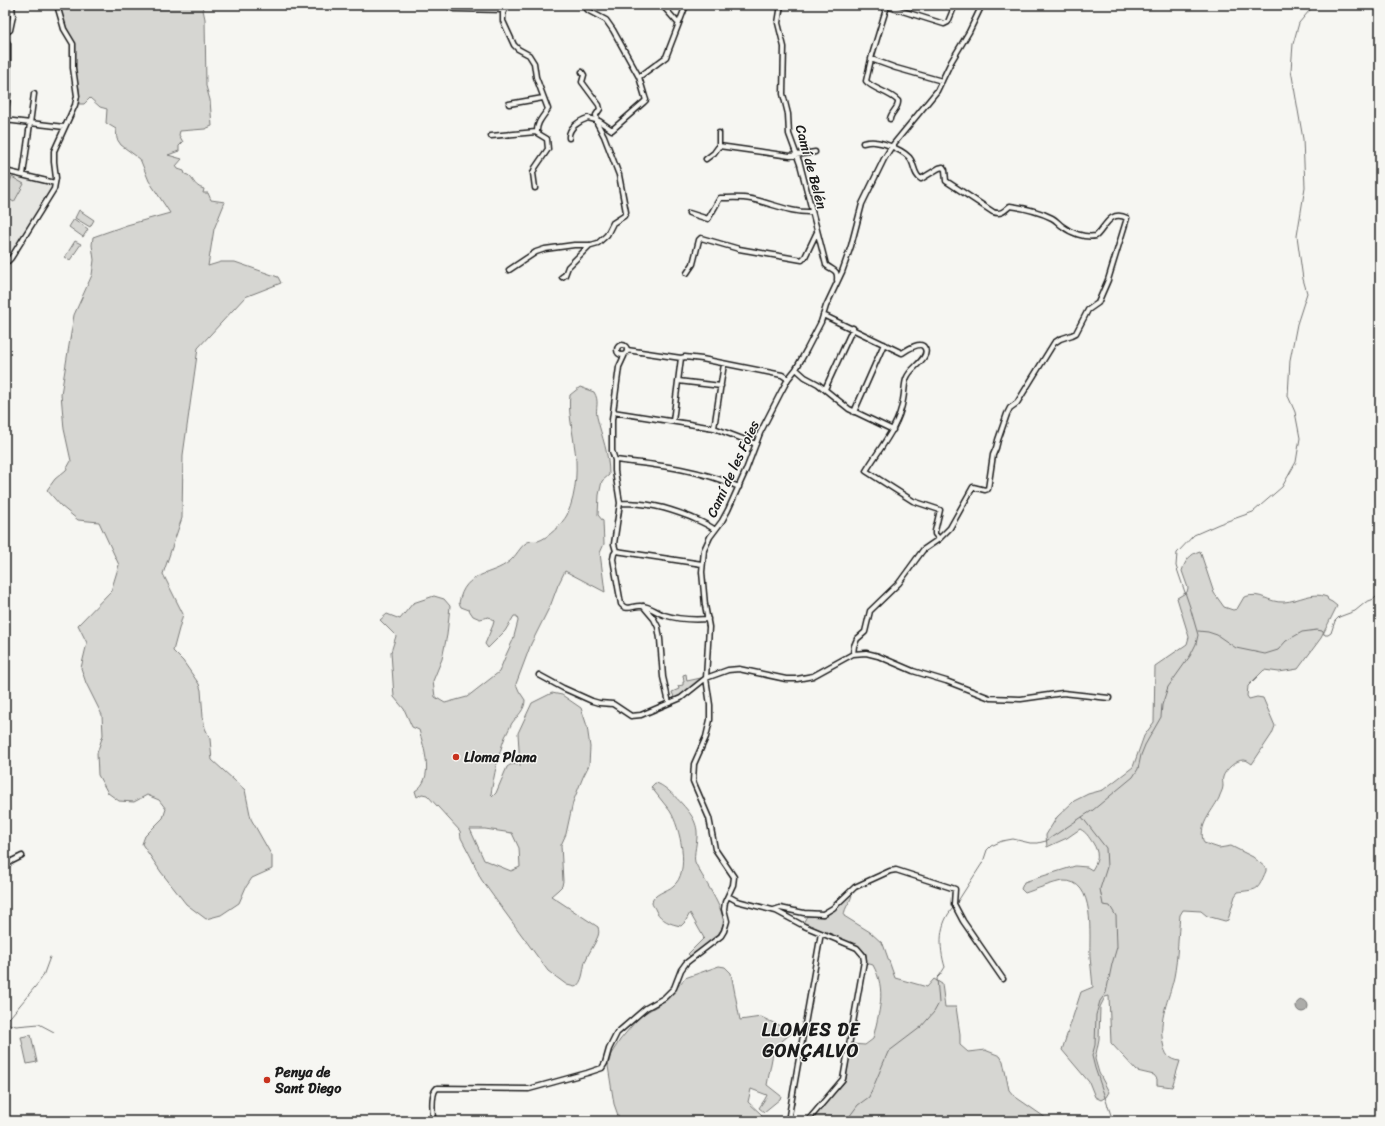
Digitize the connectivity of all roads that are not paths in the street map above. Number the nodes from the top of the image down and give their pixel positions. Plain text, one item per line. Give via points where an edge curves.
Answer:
1 (12, 5) edge
2 (57, 5) edge
3 (450, 5) edge
4 (507, 5) edge
5 (583, 5) edge
6 (662, 5) edge
7 (686, 5) edge
8 (781, 5) edge
9 (955, 5) edge
10 (982, 5) edge
11 (885, 6) edge
12 (505, 10) junction
13 (680, 23) junction
14 (5, 33) edge
15 (5, 38) edge
16 (871, 59) junction
17 (6, 71) edge
18 (582, 72) dead end
19 (639, 77) junction
20 (942, 81) junction
21 (34, 94) dead end
22 (544, 98) junction
23 (509, 104) dead end
24 (5, 119) edge
25 (890, 119) dead end
26 (597, 121) junction
27 (30, 123) junction
28 (64, 127) junction
29 (536, 132) junction
30 (719, 133) dead end
31 (491, 136) dead end
32 (569, 138) dead end
33 (863, 143) dead end
34 (719, 146) junction
35 (892, 146) junction
36 (815, 152) dead end
37 (797, 156) junction
38 (706, 159) dead end
39 (5, 171) edge
40 (23, 175) junction
41 (55, 183) junction
42 (536, 188) dead end
43 (812, 212) junction
44 (689, 213) dead end
45 (817, 232) junction
46 (591, 245) junction
47 (5, 262) edge
48 (509, 270) dead end
49 (687, 273) dead end
50 (562, 276) dead end
51 (838, 281) junction
52 (823, 315) junction
53 (853, 328) junction
54 (884, 344) junction
55 (617, 352) junction
56 (626, 352) junction
57 (681, 358) junction
58 (724, 364) junction
59 (619, 367) junction
60 (796, 369) junction
61 (788, 379) junction
62 (678, 381) junction
63 (721, 386) junction
64 (825, 389) junction
65 (613, 412) junction
66 (854, 412) junction
67 (673, 421) junction
68 (714, 428) junction
69 (893, 430) junction
70 (756, 444) junction
71 (615, 460) junction
72 (739, 487) junction
73 (620, 503) junction
74 (715, 530) junction
75 (939, 539) junction
76 (616, 550) junction
77 (702, 564) junction
78 (643, 606) junction
79 (708, 619) junction
80 (853, 654) junction
81 (538, 675) dead end
82 (706, 678) junction
83 (1109, 698) dead end
84 (669, 703) junction
85 (22, 856) dead end
86 (5, 866) edge
87 (728, 896) junction
88 (774, 910) junction
89 (821, 933) junction
90 (1003, 978) dead end
91 (434, 1121) edge
92 (788, 1121) edge
93 (809, 1121) edge

1 - 14 street via 10,30
2 - 28 street via 62,24 73,44 73,71 77,90 76,101
3 - 12 street via 454,9
4 - 12 street
5 - 19 street via 608,22
6 - 13 street
7 - 13 street
8 - 37 street, Camí de Belén via 778,22 784,47 783,94 789,134
9 - 11 street via 948,22 944,24
10 - 20 street, Camí de les Foies
11 - 16 street
12 - 22 street via 503,21 514,45 529,55 534,63
13 - 19 street via 666,57
15 - 17 street via 8,44
16 - 20 street
16 - 25 street via 867,82 898,101
17 - 24 street via 8,94
18 - 26 street via 582,82 599,105
19 - 26 street via 646,100 612,130
20 - 35 street, Camí de les Foies via 931,100
21 - 27 street
22 - 23 street
22 - 29 street via 548,109
24 - 27 street
26 - 32 street via 588,118 581,121 570,130
26 - 46 street via 619,175 626,214 613,223 605,238
27 - 28 street
27 - 40 street
28 - 41 street via 54,151
29 - 31 street
29 - 42 street via 547,139 548,149 533,173
30 - 34 street
33 - 35 street via 875,142
34 - 37 street
34 - 38 street
35 - 51 street, Camí de les Foies via 862,204
35 - 75 street via 911,159 917,177 921,180 943,167 946,182 998,214 1010,206 1040,213 1054,219 1068,230 1092,237 1096,236 1106,222 1115,217 1127,218 1108,280 1098,303 1088,310 1076,333 1054,343 1017,403 1010,408 993,456 988,488 985,490 972,487 950,528
36 - 37 street
37 - 43 street, Camí de Belén
39 - 40 street
40 - 41 street
41 - 47 street via 51,194 11,258
43 - 44 street via 750,199 720,198 706,220
43 - 45 street, Camí de Belén
45 - 49 street via 805,257 800,260 735,248 702,238
45 - 51 street, Camí de Belén via 826,265 835,271
46 - 48 street via 545,249
46 - 50 street
51 - 52 street, Camí de les Foies
52 - 53 street
52 - 60 street, Camí de les Foies
53 - 54 street
53 - 64 street
54 - 66 street
54 - 69 street via 902,353 918,345 922,345 926,350 922,360 906,377 903,401
55 - 56 street via 621,355
55 - 56 street via 620,345 625,346
55 - 59 street
56 - 57 street
56 - 59 street
57 - 58 street
57 - 62 street
58 - 61 street
58 - 63 street
59 - 65 street
60 - 61 street, Camí de les Foies
60 - 64 street
61 - 70 street, Camí de les Foies
62 - 63 street
62 - 67 street
63 - 68 street
64 - 66 street
65 - 67 street
65 - 71 street via 612,451
66 - 69 street
67 - 68 street
68 - 70 street
69 - 75 street via 866,471 913,501 940,510 935,531
70 - 72 street, Camí de les Foies
71 - 72 street via 697,472
71 - 73 street
72 - 74 street, Camí de les Foies
73 - 74 street via 661,506 710,525
73 - 76 street via 614,544
74 - 77 street, Camí de les Foies via 706,545
75 - 80 street via 923,550 899,583 870,611 865,632 857,639
76 - 77 street
76 - 78 street via 613,559 621,604 628,608
77 - 79 street, Camí de les Foies
78 - 79 street via 665,615
78 - 84 street via 658,627 663,677
79 - 82 street, Camí de les Foies via 710,631
80 - 82 street via 806,678 786,679 739,669
80 - 83 street via 878,656 990,698 1021,700 1063,693
81 - 84 street via 592,701 616,705 631,716 641,715
82 - 84 street via 681,698
82 - 87 street, Camí de les Foies via 710,705 709,725 694,764 693,781 709,818 716,849 734,875
85 - 86 street
87 - 88 street via 737,901
87 - 91 street via 724,907 727,916 726,926 721,936 686,963 674,988 664,998 646,1008 617,1033 602,1068 529,1089 437,1088 433,1092
88 - 89 street
88 - 90 street via 780,908 824,914 855,887 896,870 955,889 955,906 963,921
89 - 92 street
89 - 93 street via 857,948 864,958 843,1079

